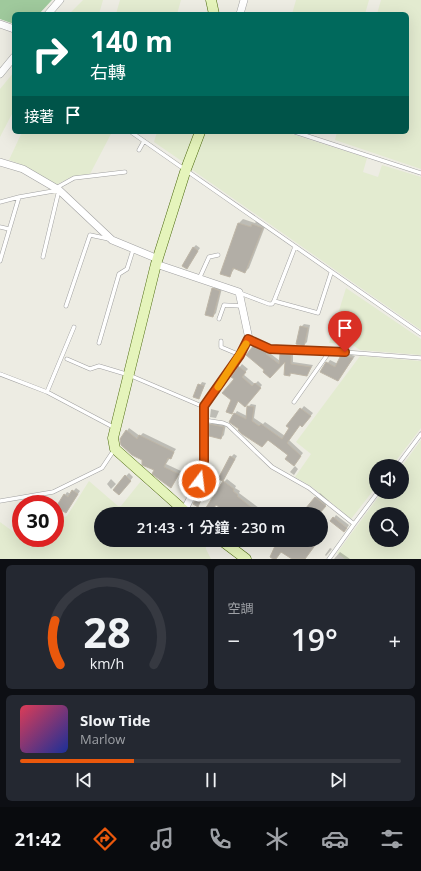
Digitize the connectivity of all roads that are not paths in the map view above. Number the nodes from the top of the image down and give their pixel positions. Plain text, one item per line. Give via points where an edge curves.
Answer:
1 (60, 0) edge
2 (211, 0) edge
3 (244, 0) edge
4 (50, 12) edge
5 (214, 12) edge
6 (241, 12) edge
7 (0, 24) edge
8 (12, 28) edge
9 (12, 59) edge
10 (0, 74) edge
11 (134, 134) edge
12 (199, 134) edge
13 (301, 134) edge
14 (144, 141) junction
15 (139, 150) dead end
16 (0, 162) edge
17 (186, 169) junction
18 (125, 172) dead end
19 (421, 173) edge
20 (57, 189) junction
21 (19, 197) junction
22 (0, 202) edge
23 (0, 227) edge
24 (9, 229) junction
25 (112, 240) junction
26 (295, 247) junction
27 (133, 250) junction
28 (218, 255) dead end
29 (43, 257) dead end
30 (0, 261) edge
31 (157, 262) junction
32 (331, 272) junction
33 (198, 279) junction
34 (239, 292) junction
35 (274, 301) junction
36 (66, 306) dead end
37 (241, 306) junction
38 (219, 319) dead end
39 (74, 327) dead end
40 (421, 334) edge
41 (248, 339) junction
42 (221, 341) dead end
43 (99, 343) dead end
44 (330, 351) junction
45 (240, 355) junction
46 (421, 358) edge
47 (67, 359) dead end
48 (0, 374) edge
49 (129, 376) junction
50 (47, 392) junction
51 (294, 402) dead end
52 (204, 406) junction
53 (203, 420) junction
54 (115, 428) junction
55 (421, 434) edge
56 (115, 449) junction
57 (402, 459) edge
58 (373, 499) edge
59 (0, 501) edge
60 (180, 507) edge
61 (188, 507) edge
62 (354, 524) junction
63 (230, 547) edge
64 (246, 559) edge
65 (329, 559) edge

1 - 4 street
2 - 5 street
3 - 6 street
7 - 8 street
9 - 10 street
11 - 14 lane
12 - 17 street
13 - 19 lane
14 - 15 lane
14 - 17 lane
16 - 20 street via 23,169
17 - 26 lane
17 - 31 street
18 - 20 lane via 74,178
20 - 21 lane
20 - 25 street
20 - 29 lane
21 - 22 lane
21 - 24 lane
23 - 24 lane
24 - 30 lane
25 - 27 street
25 - 36 lane via 90,235
26 - 32 lane
26 - 35 lane
27 - 31 street
27 - 43 lane via 126,269 119,274
28 - 33 lane via 209,257
31 - 33 street
31 - 49 street
32 - 35 lane via 318,313
32 - 40 lane
33 - 34 street
34 - 35 lane via 269,304
34 - 37 street
37 - 38 lane via 224,305
37 - 41 street
39 - 50 lane
41 - 44 lane via 270,349
41 - 45 street
42 - 45 lane via 221,346
44 - 46 lane
44 - 51 lane
45 - 52 street
47 - 49 lane via 90,369 100,366
48 - 50 lane
49 - 52 lane
49 - 54 street
50 - 54 lane
52 - 53 street
53 - 61 street via 204,461
53 - 62 lane via 228,425 272,467 309,488
54 - 56 street
55 - 57 lane
56 - 59 lane via 102,468 53,492
56 - 60 street
58 - 62 lane
62 - 65 lane
63 - 64 street

